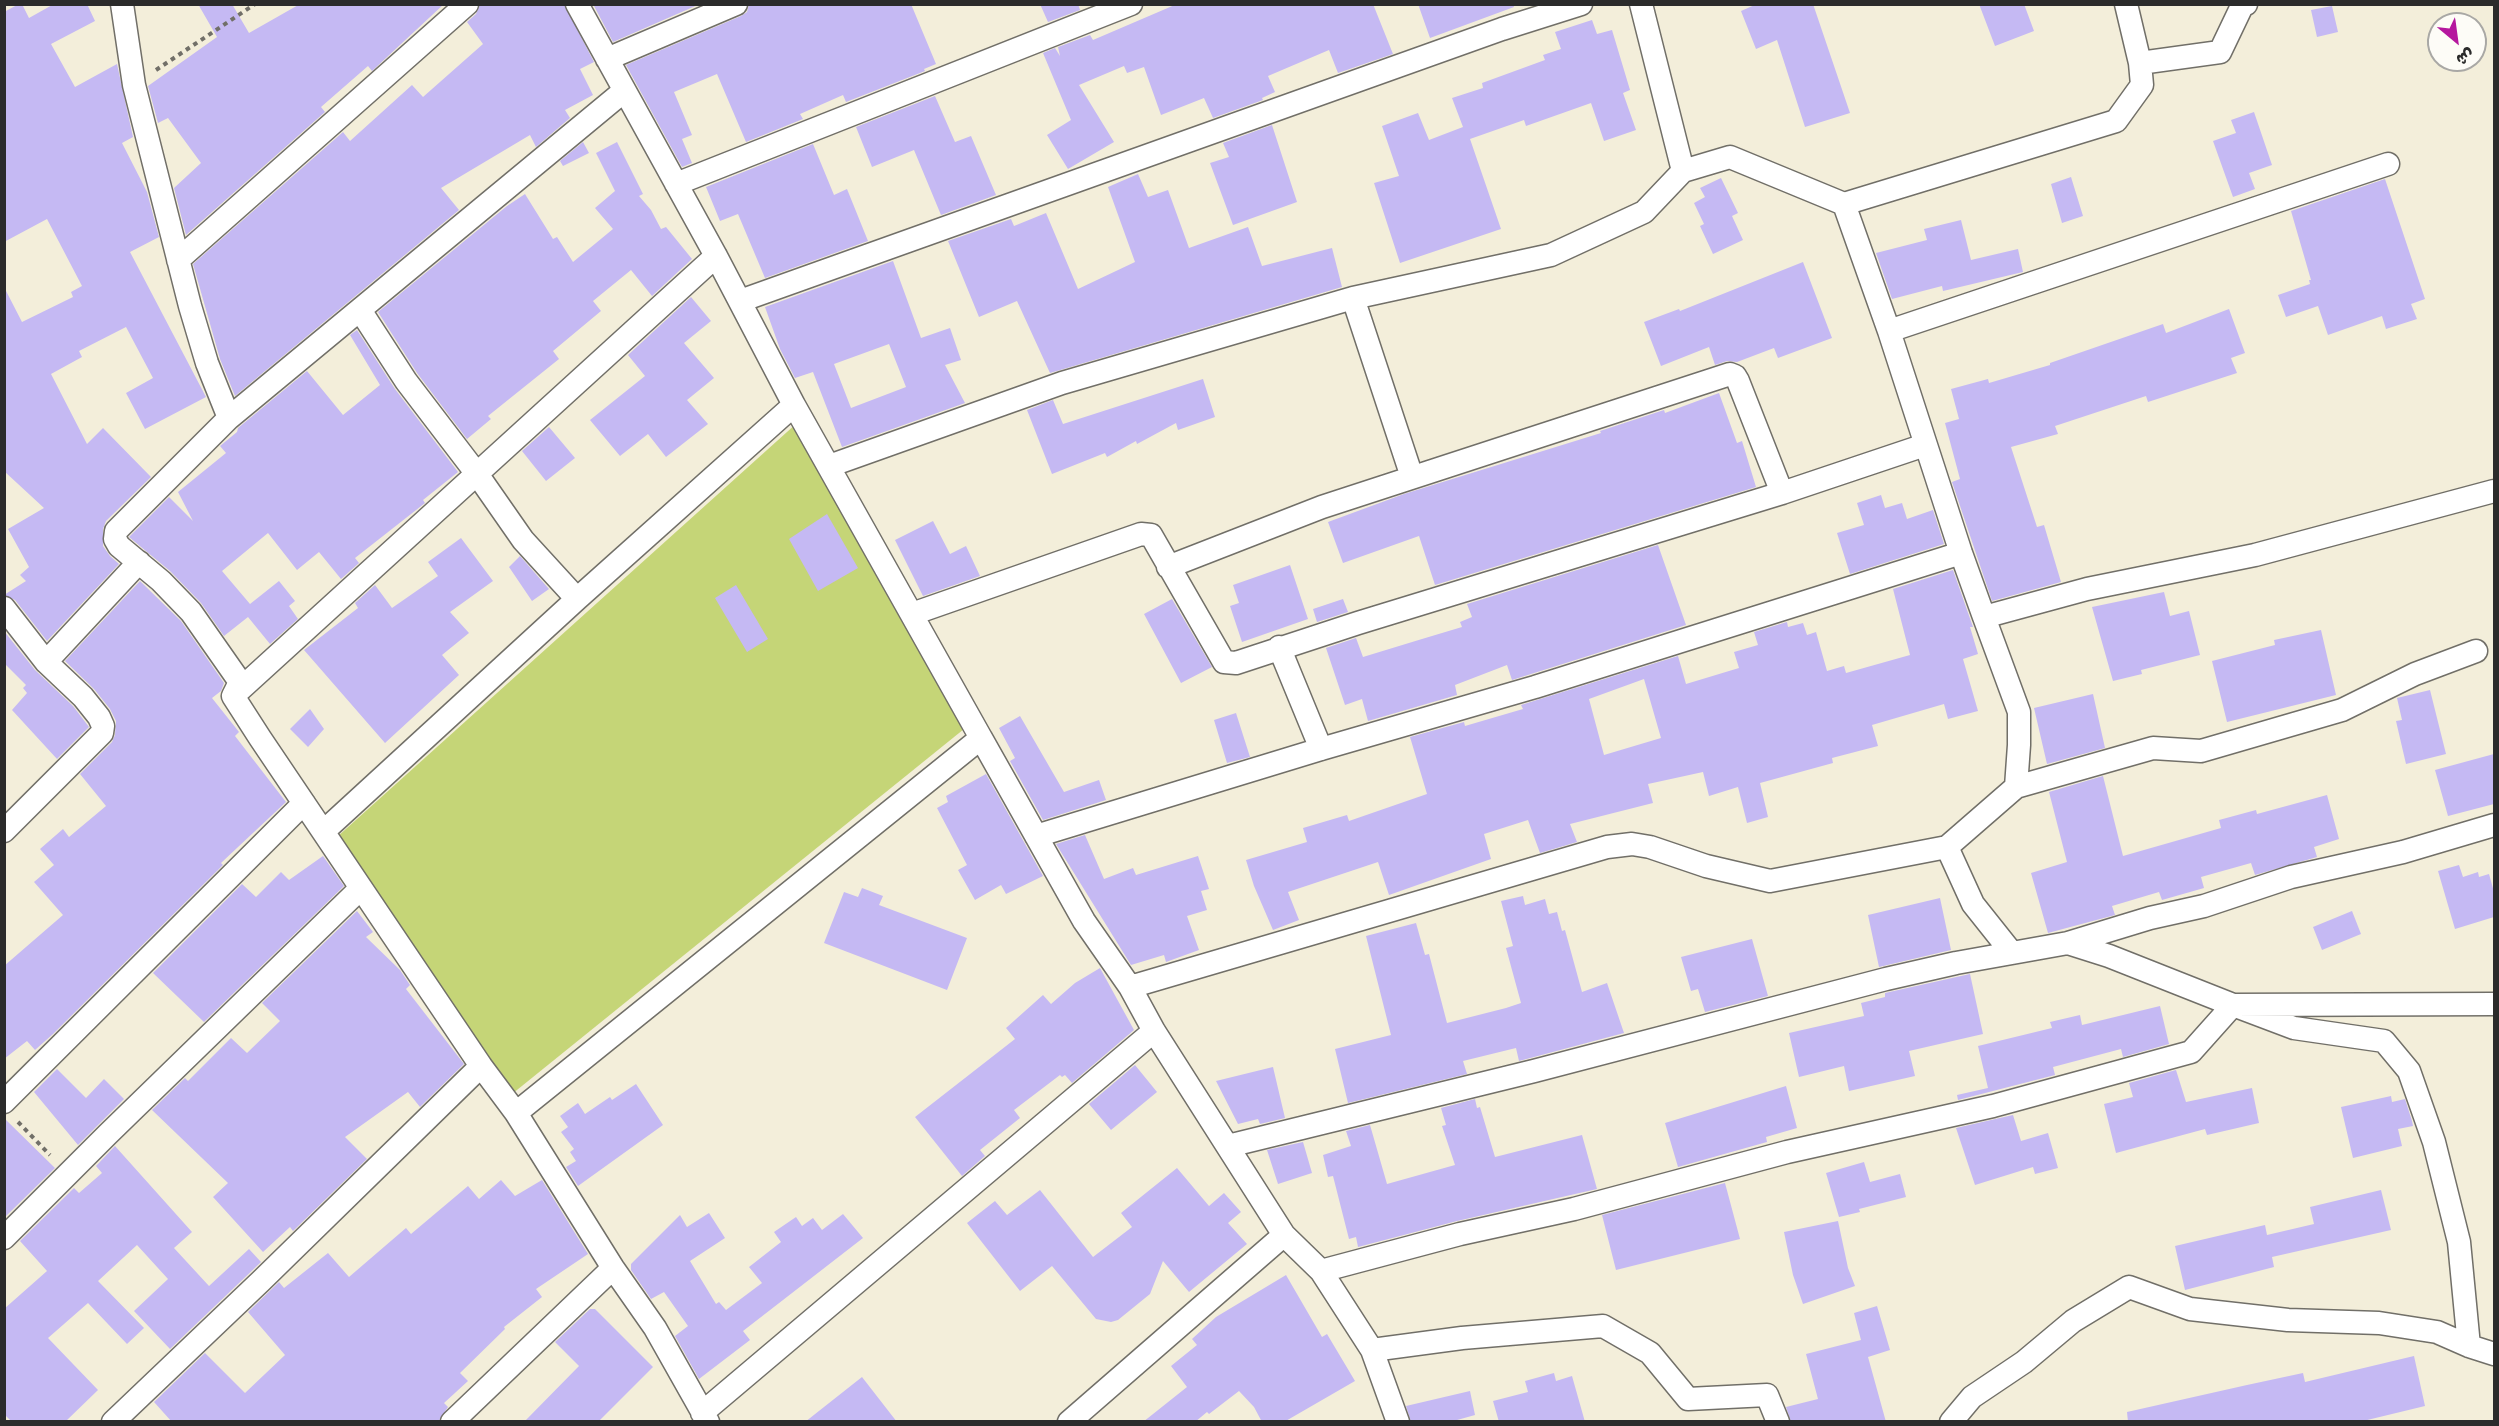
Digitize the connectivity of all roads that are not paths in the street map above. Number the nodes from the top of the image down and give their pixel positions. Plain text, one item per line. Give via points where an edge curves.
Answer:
1 (122, 4) edge
2 (467, 4) edge
3 (577, 4) edge
4 (736, 4) edge
5 (1131, 4) edge
6 (1581, 4) edge
7 (1641, 4) edge
8 (2126, 4) edge
9 (2246, 4) edge
10 (607, 59) junction
11 (2140, 63) junction
12 (624, 91) junction
13 (2388, 164) dead end
14 (1683, 171) junction
15 (676, 184) junction
16 (1844, 204) junction
17 (716, 256) junction
18 (178, 260) junction
19 (1353, 298) junction
20 (740, 301) junction
21 (360, 310) junction
22 (1889, 331) junction
23 (794, 405) junction
24 (230, 418) junction
25 (1925, 445) junction
26 (829, 466) junction
27 (477, 474) junction
28 (1412, 477) junction
29 (2494, 492) edge
30 (1782, 493) junction
31 (1961, 553) junction
32 (139, 562) junction
33 (1168, 567) junction
34 (577, 599) junction
35 (4, 609) edge
36 (912, 614) junction
37 (1984, 617) junction
38 (1279, 647) junction
39 (2476, 651) dead end
40 (46, 662) junction
41 (233, 696) junction
42 (981, 738) junction
43 (1321, 749) junction
44 (2016, 787) junction
45 (304, 803) junction
46 (2494, 825) edge
47 (4, 831) edge
48 (324, 831) junction
49 (1036, 836) junction
50 (1947, 847) junction
51 (361, 888) junction
52 (2068, 943) junction
53 (2012, 953) junction
54 (1130, 987) junction
55 (2494, 1004) edge
56 (2233, 1005) junction
57 (1154, 1031) junction
58 (481, 1066) junction
59 (8, 1110) edge
60 (516, 1113) junction
61 (1228, 1146) junction
62 (1284, 1235) junction
63 (4, 1238) edge
64 (613, 1268) junction
65 (1321, 1271) junction
66 (2469, 1347) junction
67 (1372, 1350) junction
68 (2494, 1354) edge
69 (705, 1417) edge
70 (1074, 1420) edge
71 (113, 1422) edge
72 (452, 1422) edge
73 (1398, 1422) edge
74 (1778, 1422) edge
75 (1951, 1422) edge

1 - 18 street via 134,85
2 - 18 street
3 - 10 street
4 - 10 street
5 - 15 street
6 - 20 street
7 - 14 street
8 - 11 street
9 - 11 street via 2220,52
10 - 12 street
11 - 16 street via 2142,85 2116,121
12 - 15 street
12 - 21 street
13 - 22 street
14 - 16 street via 1730,157
14 - 19 street via 1644,212 1551,255
15 - 17 street
16 - 22 street
17 - 20 street
17 - 27 street
18 - 24 street via 207,363
19 - 26 street via 1062,383
19 - 28 street
20 - 23 street
21 - 24 street
21 - 27 street via 406,381
22 - 25 street
23 - 26 street
23 - 34 street
24 - 32 street via 116,531 119,546
25 - 30 street
25 - 31 street
26 - 36 street
27 - 34 street via 523,540
27 - 41 street
28 - 30 street via 1730,374 1736,376
28 - 33 street
29 - 37 street via 2255,555 2086,589
30 - 38 street
31 - 37 street
31 - 43 street via 1534,687
32 - 40 street
32 - 41 street via 191,612 240,682
33 - 36 street via 1151,535 1141,534
33 - 38 street via 1224,662 1236,663
34 - 48 street
35 - 40 street
36 - 42 street
37 - 44 street via 2019,712
38 - 43 street
39 - 44 street via 2415,674 2342,710 2201,751 2153,748
40 - 47 street via 99,717 102,733
41 - 45 street
42 - 49 street
42 - 60 street
43 - 49 street
44 - 50 street
45 - 48 street
45 - 59 street
46 - 52 street via 2403,852 2291,878
48 - 51 street
49 - 54 street via 1084,921
50 - 53 street via 1973,904
50 - 54 street via 1770,881 1706,866 1650,847 1607,847
51 - 58 street
51 - 63 street
52 - 53 street
52 - 56 street
53 - 61 street via 1886,979
54 - 57 street
55 - 56 street
56 - 65 street via 2190,1052 1993,1106 1786,1152
56 - 66 street via 2294,1028 2384,1041 2409,1071 2434,1142 2459,1242
57 - 61 street
57 - 69 street
58 - 60 street
58 - 71 street
60 - 64 street
61 - 62 street
62 - 65 street
62 - 70 street
64 - 69 street via 655,1328
64 - 72 street
65 - 67 street
66 - 68 street
66 - 75 street via 2437,1332 2379,1323 2288,1320 2190,1308 2128,1287 2073,1321 2024,1362 1972,1397
67 - 73 street
67 - 74 street via 1603,1326 1650,1353 1688,1400 1767,1395

